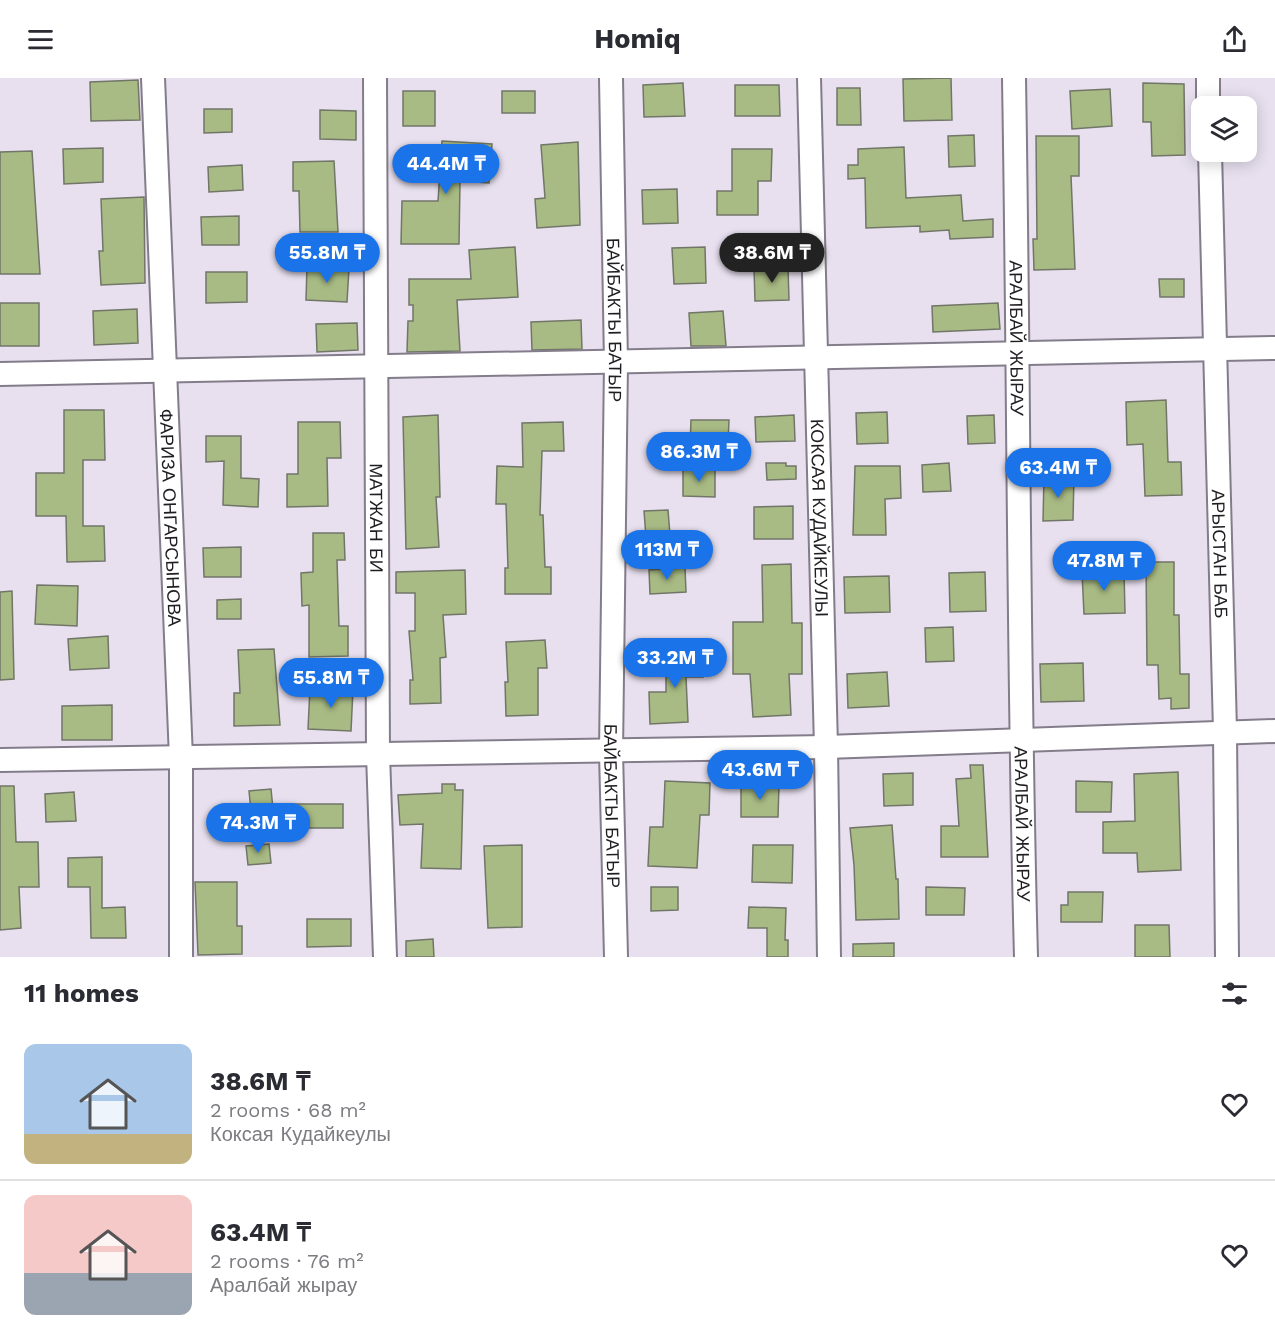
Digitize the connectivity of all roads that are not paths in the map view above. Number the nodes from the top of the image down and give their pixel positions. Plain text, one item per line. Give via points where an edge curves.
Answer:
1 (153, 78) edge
2 (375, 78) edge
3 (611, 78) edge
4 (809, 78) edge
5 (1014, 78) edge
6 (1208, 78) edge
7 (1208, 96) edge
8 (1210, 162) edge
9 (1275, 348) edge
10 (1215, 349) junction
11 (1019, 353) junction
12 (817, 358) junction
13 (616, 363) junction
14 (377, 366) junction
15 (164, 370) junction
16 (0, 374) edge
17 (1225, 731) junction
18 (1275, 731) edge
19 (1020, 741) junction
20 (826, 747) junction
21 (611, 752) junction
22 (378, 754) junction
23 (181, 758) junction
24 (0, 759) edge
25 (181, 957) edge
26 (385, 957) edge
27 (616, 957) edge
28 (828, 957) edge
29 (1026, 957) edge
30 (1227, 957) edge

1 - 15 street, ФАРИЗА ОНГАРСЫНОВА
2 - 14 street, МАТЖАН БИ
3 - 13 street, БАЙБАКТЫ БАТЫР
4 - 12 street, КОКСАЯ КУДАЙКЕУЛЫ
5 - 11 street, АРАЛБАЙ ЖЫРАУ
6 - 7 street
8 - 10 street, АРЫСТАН БАБ
9 - 10 street
10 - 11 street
10 - 17 street, АРЫСТАН БАБ
11 - 12 street
11 - 19 street, АРАЛБАЙ ЖЫРАУ
12 - 13 street
12 - 20 street, КОКСАЯ КУДАЙКЕУЛЫ
13 - 14 street
13 - 21 street, БАЙБАКТЫ БАТЫР
14 - 15 street
14 - 22 street, МАТЖАН БИ
15 - 16 street
15 - 23 street, ФАРИЗА ОНГАРСЫНОВА
17 - 18 street
17 - 19 street
17 - 30 street, АРЫСТАН БАБ
19 - 20 street
19 - 29 street, АРАЛБАЙ ЖЫРАУ
20 - 21 street
20 - 28 street, КОКСАЯ КУДАЙКЕУЛЫ
21 - 22 street
21 - 27 street, БАЙБАКТЫ БАТЫР
22 - 23 street
22 - 26 street, МАТЖАН БИ
23 - 24 street
23 - 25 street, ФАРИЗА ОНГАРСЫНОВА

